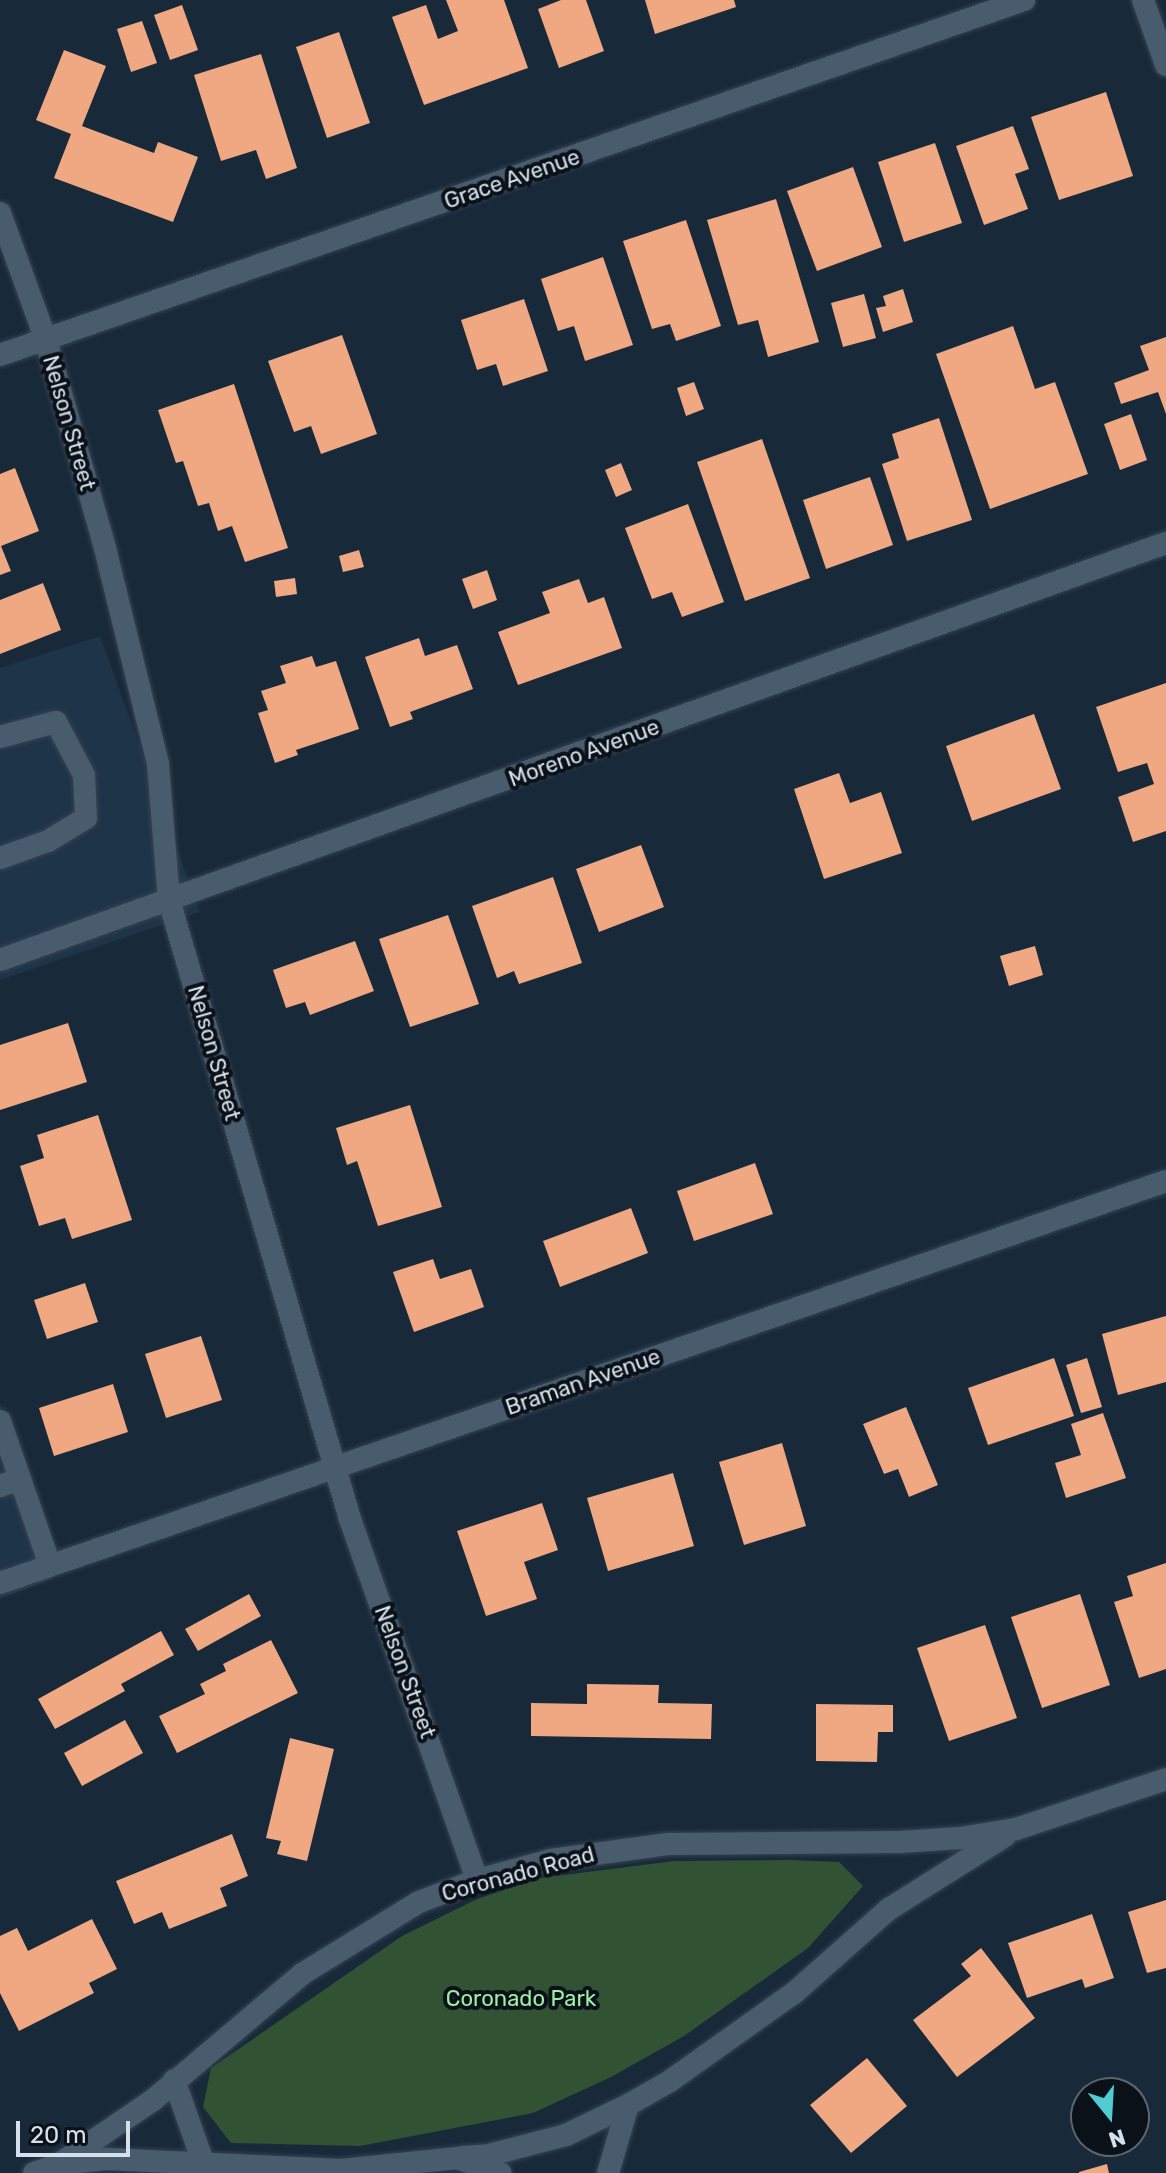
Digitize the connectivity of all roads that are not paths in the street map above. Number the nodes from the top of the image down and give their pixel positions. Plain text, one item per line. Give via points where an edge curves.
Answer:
1 (1024, 0) edge
2 (1143, 0) edge
3 (1166, 65) edge
4 (0, 213) edge
5 (45, 337) junction
6 (0, 355) edge
7 (1166, 543) edge
8 (0, 737) edge
9 (0, 858) edge
10 (169, 900) junction
11 (0, 960) edge
12 (1166, 1181) edge
13 (0, 1421) edge
14 (334, 1467) junction
15 (10, 1483) edge
16 (50, 1565) junction
17 (0, 1583) edge
18 (1166, 1779) edge
19 (1016, 1829) junction
20 (477, 1880) junction
21 (174, 2080) junction
22 (628, 2105) junction
23 (457, 2158) junction
24 (203, 2162) junction
25 (59, 2164) junction
26 (34, 2173) edge
27 (500, 2173) edge
28 (608, 2173) edge

1 - 5 street, Grace Avenue
2 - 3 street
4 - 5 street, Nelson Street
5 - 6 street, Grace Avenue
5 - 10 street, Nelson Street via 105,548 158,764
7 - 10 street, Moreno Avenue
8 - 9 street via 56,722 84,775 86,818 48,841
10 - 11 street, Moreno Avenue
10 - 14 street, Nelson Street
12 - 14 street, Braman Avenue
13 - 15 street
14 - 16 street, Braman Avenue
14 - 20 street, Nelson Street
15 - 16 street
16 - 17 street, Braman Avenue
18 - 19 street, Coronado Road
19 - 20 street, Coronado Road via 900,1842 668,1844 551,1860
19 - 22 street, Coronado Road via 889,1909 794,1993
20 - 21 street, Coronado Road via 419,1902 344,1946 302,1974
21 - 24 street
21 - 25 street, Coronado Road via 117,2127
22 - 23 street, Coronado Road via 566,2135
22 - 28 street
23 - 24 street, Coronado Road via 341,2170
23 - 27 street, Coronado Road
24 - 25 street, Coronado Road via 107,2159
25 - 26 street, Coronado Road

